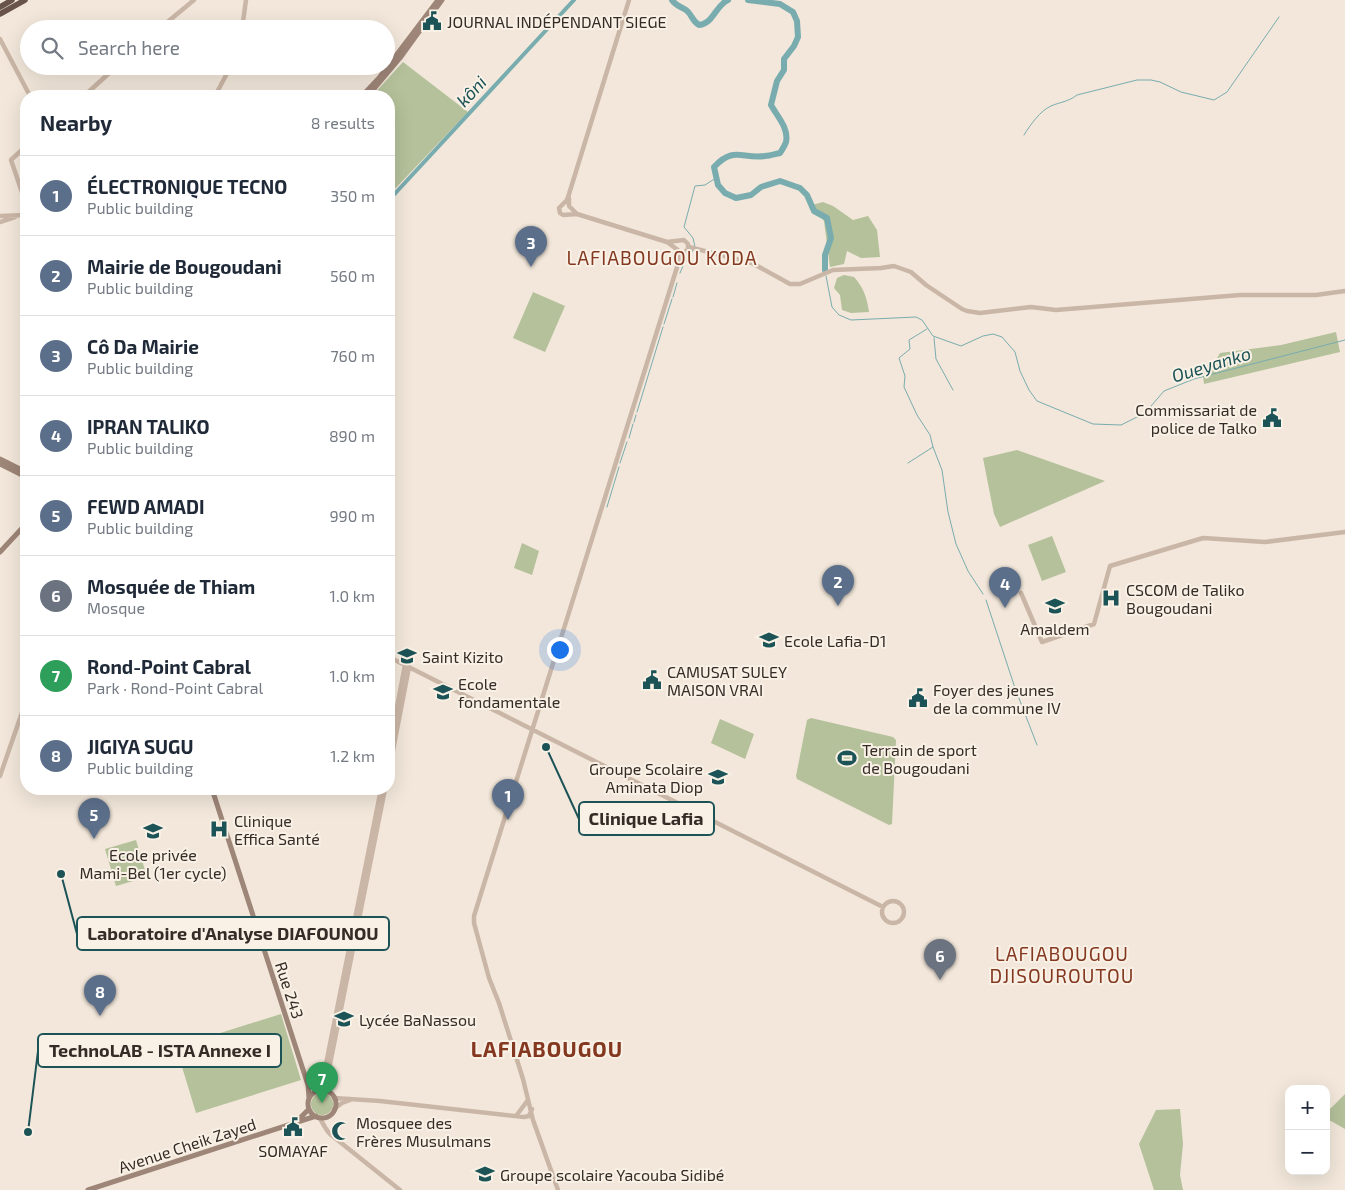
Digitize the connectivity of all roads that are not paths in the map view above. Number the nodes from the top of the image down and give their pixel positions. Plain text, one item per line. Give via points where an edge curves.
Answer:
1 (12, 0) edge
2 (25, 0) edge
3 (194, 0) edge
4 (246, 0) edge
5 (438, 0) edge
6 (442, 0) edge
7 (629, 0) edge
8 (0, 7) edge
9 (0, 14) edge
10 (170, 20) edge
11 (243, 20) edge
12 (0, 40) edge
13 (395, 56) edge
14 (395, 64) edge
15 (107, 75) edge
16 (226, 75) edge
17 (380, 75) edge
18 (386, 75) edge
19 (27, 90) edge
20 (91, 90) edge
21 (217, 90) edge
22 (367, 90) edge
23 (373, 90) edge
24 (20, 152) edge
25 (20, 186) edge
26 (568, 206) junction
27 (577, 214) junction
28 (565, 215) junction
29 (0, 216) edge
30 (20, 216) joint
31 (0, 222) edge
32 (680, 241) junction
33 (667, 242) junction
34 (688, 249) junction
35 (678, 250) junction
36 (678, 264) junction
37 (1345, 290) edge
38 (0, 459) edge
39 (0, 464) edge
40 (20, 469) edge
41 (20, 475) edge
42 (20, 525) edge
43 (20, 530) edge
44 (1345, 532) edge
45 (0, 547) edge
46 (0, 552) edge
47 (1021, 593) dead end
48 (395, 660) edge
49 (407, 666) junction
50 (20, 718) edge
51 (395, 722) edge
52 (532, 729) junction
53 (395, 736) edge
54 (0, 776) edge
55 (214, 795) edge
56 (380, 795) edge
57 (384, 795) edge
58 (883, 907) junction
59 (308, 1085) junction
60 (318, 1091) junction
61 (328, 1092) junction
62 (309, 1098) junction
63 (334, 1098) junction
64 (364, 1100) junction
65 (528, 1100) junction
66 (532, 1108) junction
67 (309, 1109) junction
68 (334, 1109) junction
69 (522, 1110) junction
70 (516, 1116) junction
71 (317, 1117) junction
72 (326, 1117) junction
73 (524, 1117) junction
74 (534, 1120) junction
75 (294, 1123) junction
76 (323, 1123) junction
77 (88, 1190) edge
78 (400, 1190) edge
79 (558, 1190) edge

1 - 8 highway
2 - 9 highway
3 - 10 street
4 - 11 street
5 - 13 main road
6 - 14 main road
7 - 26 street
12 - 19 street
15 - 20 street
16 - 21 street
17 - 22 main road
18 - 23 main road
24 - 25 street via 11,160
26 - 27 street
26 - 28 street via 570,212
26 - 28 street via 559,209
27 - 28 street
27 - 33 street
29 - 30 street
30 - 31 street
32 - 33 street
32 - 34 street via 686,241
32 - 35 street
33 - 35 street
34 - 35 street
34 - 36 street
34 - 37 street via 752,264 790,284 800,284 833,270 894,266 911,272 962,309 980,313 1240,295 1316,295
35 - 36 street
36 - 52 street
38 - 40 main road
39 - 41 main road
42 - 45 main road
43 - 46 main road
44 - 47 street via 1265,542 1203,538 1110,566 1094,624 1042,642
48 - 49 street
49 - 51 street
49 - 52 street
49 - 53 street
50 - 54 street
52 - 58 street
52 - 65 street via 474,916 489,978
55 - 59 main road, Rue 243
56 - 60 street via 322,1085
57 - 61 street via 326,1079
58 - 58 street via 882,915 889,922 896,922 902,917 904,911 899,903 888,902
59 - 60 main road
59 - 62 main road, Rue 243
60 - 61 main road
60 - 62 main road
61 - 63 main road
62 - 67 main road
63 - 64 street
63 - 68 main road
64 - 68 street via 349,1100
64 - 70 street
65 - 66 street
65 - 69 street
66 - 69 street via 527,1106
66 - 73 street via 531,1113
66 - 74 street
67 - 71 main road
67 - 75 main road, Avenue Cheik Zayed
68 - 72 main road
69 - 70 street
69 - 73 street
70 - 73 street
71 - 72 main road
71 - 75 main road, Avenue Cheik Zayed
71 - 76 street
72 - 76 street
73 - 74 street
74 - 79 street
75 - 77 main road, Avenue Cheik Zayed
76 - 78 street via 330,1134

